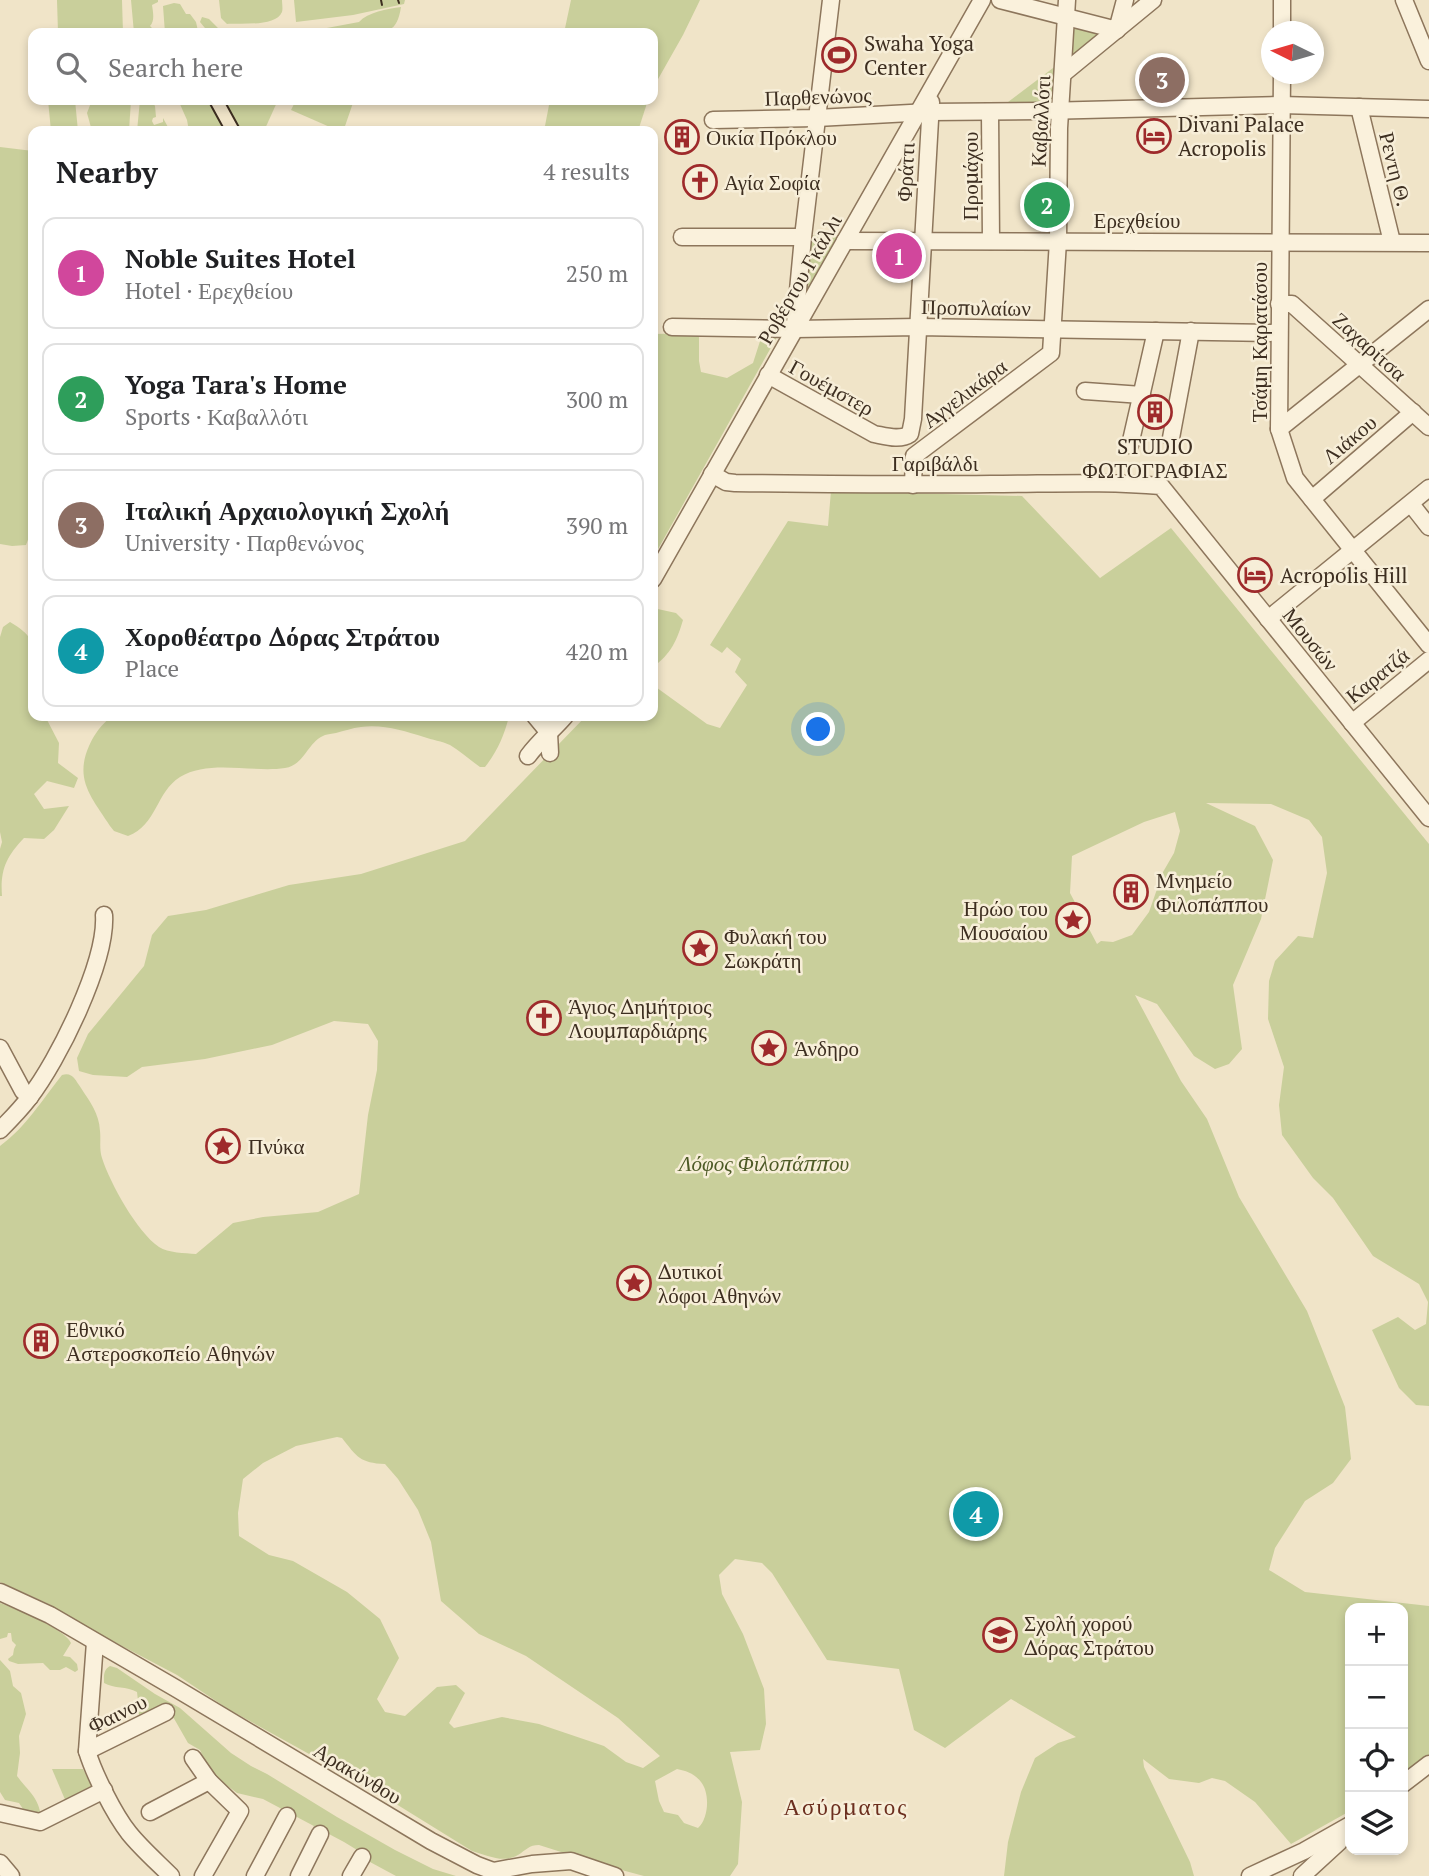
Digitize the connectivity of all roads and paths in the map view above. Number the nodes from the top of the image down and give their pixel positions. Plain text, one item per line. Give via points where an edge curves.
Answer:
1 (831, 0) edge
2 (982, 0) edge
3 (1000, 0) edge
4 (1125, 0) edge
5 (1153, 0) edge
6 (1282, 0) edge
7 (1404, 0) edge
8 (1067, 8) edge
9 (1282, 21) edge
10 (1117, 30) junction
11 (1429, 61) edge
12 (1064, 73) junction
13 (1282, 84) edge
14 (1281, 105) junction
15 (1359, 107) junction
16 (1429, 108) edge
17 (1061, 110) junction
18 (990, 112) junction
19 (923, 113) junction
20 (817, 118) junction
21 (713, 120) dead end
22 (682, 237) dead end
23 (803, 237) junction
24 (922, 240) junction
25 (845, 241) junction
26 (991, 241) junction
27 (1058, 241) junction
28 (1280, 242) junction
29 (1392, 242) junction
30 (1429, 243) edge
31 (1279, 304) junction
32 (1429, 309) edge
33 (672, 327) dead end
34 (918, 327) junction
35 (795, 328) junction
36 (1053, 329) junction
37 (1156, 331) junction
38 (1191, 331) junction
39 (1279, 333) junction
40 (1039, 364) joint
41 (1359, 365) junction
42 (768, 375) junction
43 (1085, 391) dead end
44 (1142, 396) junction
45 (1413, 412) junction
46 (1429, 427) edge
47 (912, 429) joint
48 (1279, 429) junction
49 (1171, 438) dead end
50 (1130, 445) dead end
51 (712, 474) junction
52 (913, 485) junction
53 (1161, 486) joint
54 (1429, 488) edge
55 (1312, 499) junction
56 (1411, 504) junction
57 (1429, 527) edge
58 (1352, 550) junction
59 (658, 570) edge
60 (1268, 619) junction
61 (1429, 645) edge
62 (1429, 660) edge
63 (539, 721) edge
64 (560, 721) edge
65 (1352, 723) junction
66 (549, 733) junction
67 (550, 753) dead end
68 (528, 756) dead end
69 (1429, 818) edge
70 (104, 915) dead end
71 (0, 1048) edge
72 (30, 1097) junction
73 (0, 1130) edge
74 (0, 1592) edge
75 (96, 1643) junction
76 (166, 1712) dead end
77 (87, 1751) junction
78 (193, 1758) dead end
79 (1429, 1764) edge
80 (1429, 1778) edge
81 (1408, 1780) edge
82 (209, 1781) junction
83 (104, 1790) junction
84 (150, 1812) dead end
85 (0, 1813) edge
86 (287, 1816) dead end
87 (1345, 1828) edge
88 (1345, 1832) edge
89 (320, 1834) dead end
90 (362, 1857) dead end
91 (0, 1863) edge
92 (11, 1876) edge
93 (171, 1876) edge
94 (204, 1876) edge
95 (255, 1876) edge
96 (299, 1876) edge
97 (351, 1876) edge
98 (615, 1876) edge
99 (1250, 1876) edge
100 (1302, 1876) edge

1 - 20 street
2 - 19 street, Φράττι via 933,86
3 - 8 street
4 - 10 street
5 - 10 street
6 - 9 street
7 - 11 street
8 - 10 street
8 - 12 street, Καβαλλότι
10 - 12 street
12 - 17 street, Καβαλλότι
13 - 14 street, Τσάμη Καρατάσου
14 - 15 street, Παρθενώνος
14 - 17 street, Παρθενώνος
14 - 28 street, Τσάμη Καρατάσου
15 - 16 street, Παρθενώνος
15 - 29 street, Ρεντη Θ.
17 - 18 street, Παρθενώνος
17 - 27 street, Καβαλλότι
18 - 19 street, Παρθενώνος
18 - 26 street, Προμάχου
19 - 20 street, Παρθενώνος
19 - 24 street, Φράττι
19 - 25 street, Ροβέρτου Γκάλλι
20 - 21 street, Παρθενώνος
20 - 23 street
22 - 23 street
23 - 35 street
24 - 25 street, Ερεχθείου
24 - 26 street, Ερεχθείου
24 - 34 street, Φράττι
25 - 35 street, Ροβέρτου Γκάλλι
26 - 27 street, Ερεχθείου
27 - 28 street, Ερεχθείου
27 - 36 street, Καβαλλότι
28 - 29 street, Ερεχθείου
28 - 31 street, Τσάμη Καρατάσου
29 - 30 street, Ερεχθείου
31 - 39 street, Τσάμη Καρατάσου
31 - 41 street, Ζαχαρίτσα via 1292,304
32 - 41 street
33 - 35 street, Προπυλαίων
34 - 35 street, Προπυλαίων
34 - 36 street, Προπυλαίων
34 - 47 street, Φράττι
35 - 42 street, Ροβέρτου Γκάλλι
36 - 37 street, Προπυλαίων
36 - 40 street, Καβαλλότι via 1051,353
37 - 38 street, Προπυλαίων
37 - 44 street
38 - 39 street, Προπυλαίων
38 - 49 street
39 - 48 street, Τσάμη Καρατάσου
40 - 52 street, Αγγελικάρα via 914,456
41 - 45 street, Ζαχαρίτσα
41 - 48 street
42 - 47 street, Γουέμστερ via 874,434 906,437
42 - 51 street, Ροβέρτου Γκάλλι
43 - 44 street
44 - 50 street
45 - 46 street, Ζαχαρίτσα
45 - 55 street, Λιάκου
48 - 55 street, Τσάμη Καρατάσου via 1295,478
51 - 52 street, Γαριβάλδι via 726,482
51 - 59 street, Ροβέρτου Γκάλλι
52 - 53 street, Γαριβάλδι via 1070,482
53 - 60 street, Μουσών
54 - 56 street
55 - 58 street, Τσάμη Καρατάσου
56 - 57 street
56 - 58 street
58 - 60 street
58 - 61 street, Τσάμη Καρατάσου
60 - 65 street, Μουσών
62 - 65 street, Καρατζά
63 - 66 street
64 - 66 street
65 - 69 street, Μουσών
66 - 67 street
66 - 68 street
70 - 72 street via 102,942 79,1010
71 - 72 street
72 - 73 street
74 - 75 street, Αρακύνθου
75 - 77 street
75 - 98 street, Αρακύνθου via 477,1865 493,1871 571,1861
76 - 77 street, Φαινου
77 - 83 street
78 - 82 street
79 - 81 street
80 - 81 street
82 - 84 street
82 - 94 street via 240,1811
83 - 85 street via 40,1822
83 - 93 street via 130,1834
86 - 95 street
87 - 99 street
88 - 100 street
89 - 96 street
90 - 97 street
91 - 92 street

